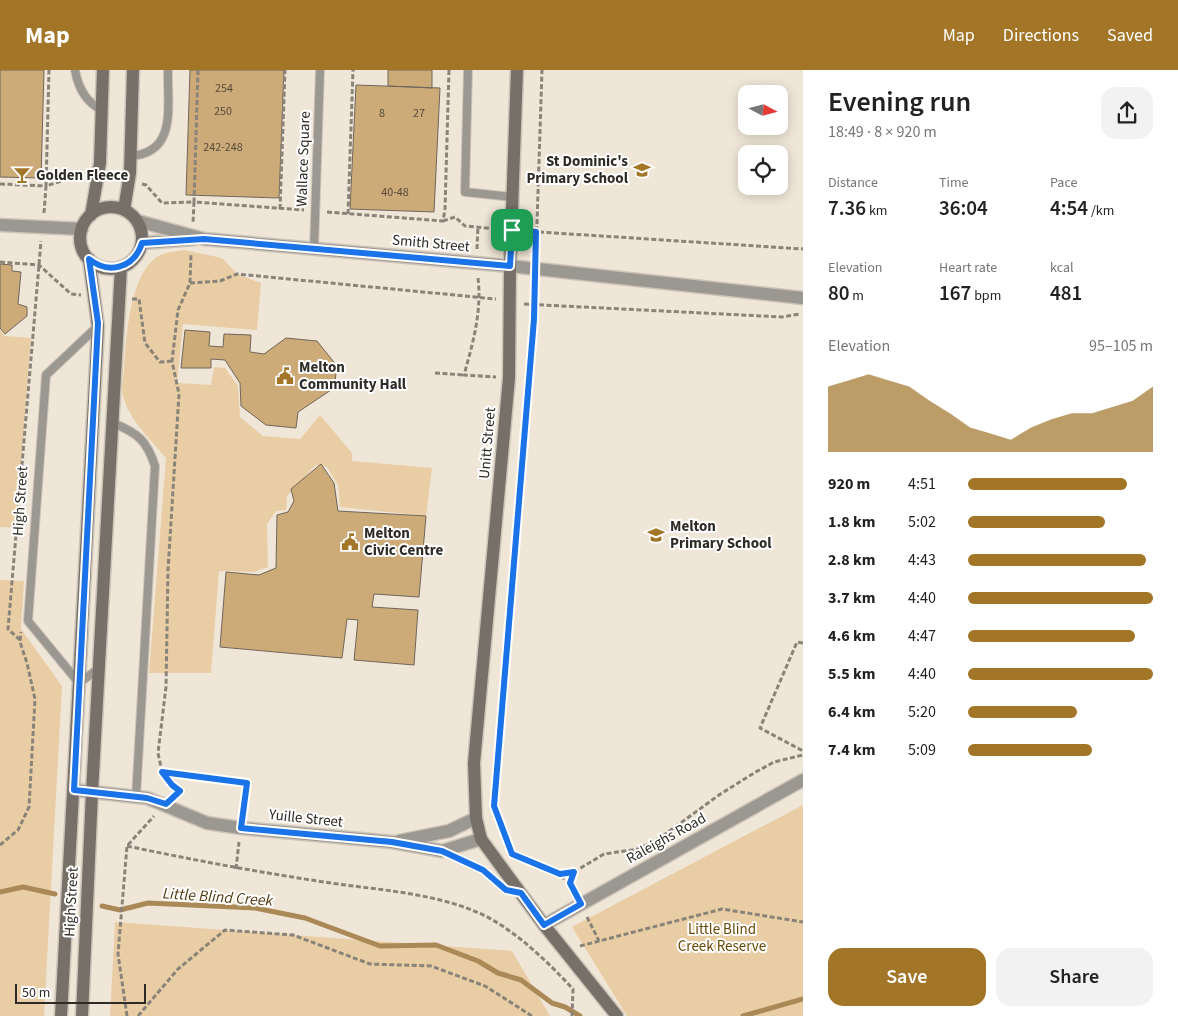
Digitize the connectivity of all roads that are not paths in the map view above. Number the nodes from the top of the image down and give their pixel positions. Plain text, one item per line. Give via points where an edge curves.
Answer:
1 (75, 70) edge
2 (103, 70) edge
3 (133, 70) edge
4 (168, 70) edge
5 (320, 70) edge
6 (468, 70) edge
7 (517, 70) edge
8 (102, 110) junction
9 (130, 156) junction
10 (513, 197) junction
11 (124, 210) junction
12 (91, 215) junction
13 (138, 221) junction
14 (0, 225) edge
15 (82, 229) junction
16 (198, 239) junction
17 (142, 243) junction
18 (314, 249) junction
19 (89, 259) junction
20 (510, 266) junction
21 (121, 267) junction
22 (803, 298) edge
23 (98, 326) junction
24 (113, 423) junction
25 (98, 669) junction
26 (79, 683) junction
27 (803, 780) edge
28 (74, 790) junction
29 (92, 792) junction
30 (136, 797) junction
31 (476, 818) junction
32 (481, 839) junction
33 (392, 842) junction
34 (442, 851) junction
35 (521, 893) junction
36 (544, 925) junction
37 (61, 1016) edge
38 (82, 1016) edge
39 (617, 1016) edge

1 - 8 lane via 78,84 87,99
2 - 8 main road
3 - 9 main road
4 - 9 lane via 166,134 161,144 151,152
5 - 18 lane, Wallace Square
6 - 10 lane via 464,192
7 - 10 main road, Unitt Street
8 - 12 main road via 100,163
9 - 11 main road
10 - 20 main road, Unitt Street
11 - 12 main road via 107,207
11 - 13 main road
12 - 15 main road
13 - 16 street, Smith Street
13 - 17 main road
14 - 15 street
15 - 19 main road via 81,242
16 - 17 street, Smith Street
16 - 18 street, Smith Street
17 - 21 main road via 135,258
18 - 20 street, Smith Street
19 - 21 main road via 104,268
19 - 23 main road, High Street
20 - 22 street, Smith Street
20 - 31 main road, Unitt Street via 509,378 474,763
21 - 24 main road, High Street
23 - 26 main road, High Street
23 - 26 lane, High Street via 46,375 28,616 28,621
24 - 25 main road, High Street
24 - 30 lane via 140,438 149,448 155,466
25 - 26 lane
25 - 29 main road, High Street
26 - 28 main road, High Street
27 - 36 street, Raleighs Road
28 - 29 street, Yuille Street
28 - 37 main road, High Street
29 - 30 street, Yuille Street
29 - 38 main road, High Street
30 - 33 street, Yuille Street via 166,804 207,823
31 - 32 main road
31 - 33 street, Yuille Street via 448,831
32 - 34 street, Yuille Street
32 - 35 main road
33 - 34 street, Yuille Street
34 - 35 lane via 483,870 506,890
35 - 36 main road
36 - 39 main road

